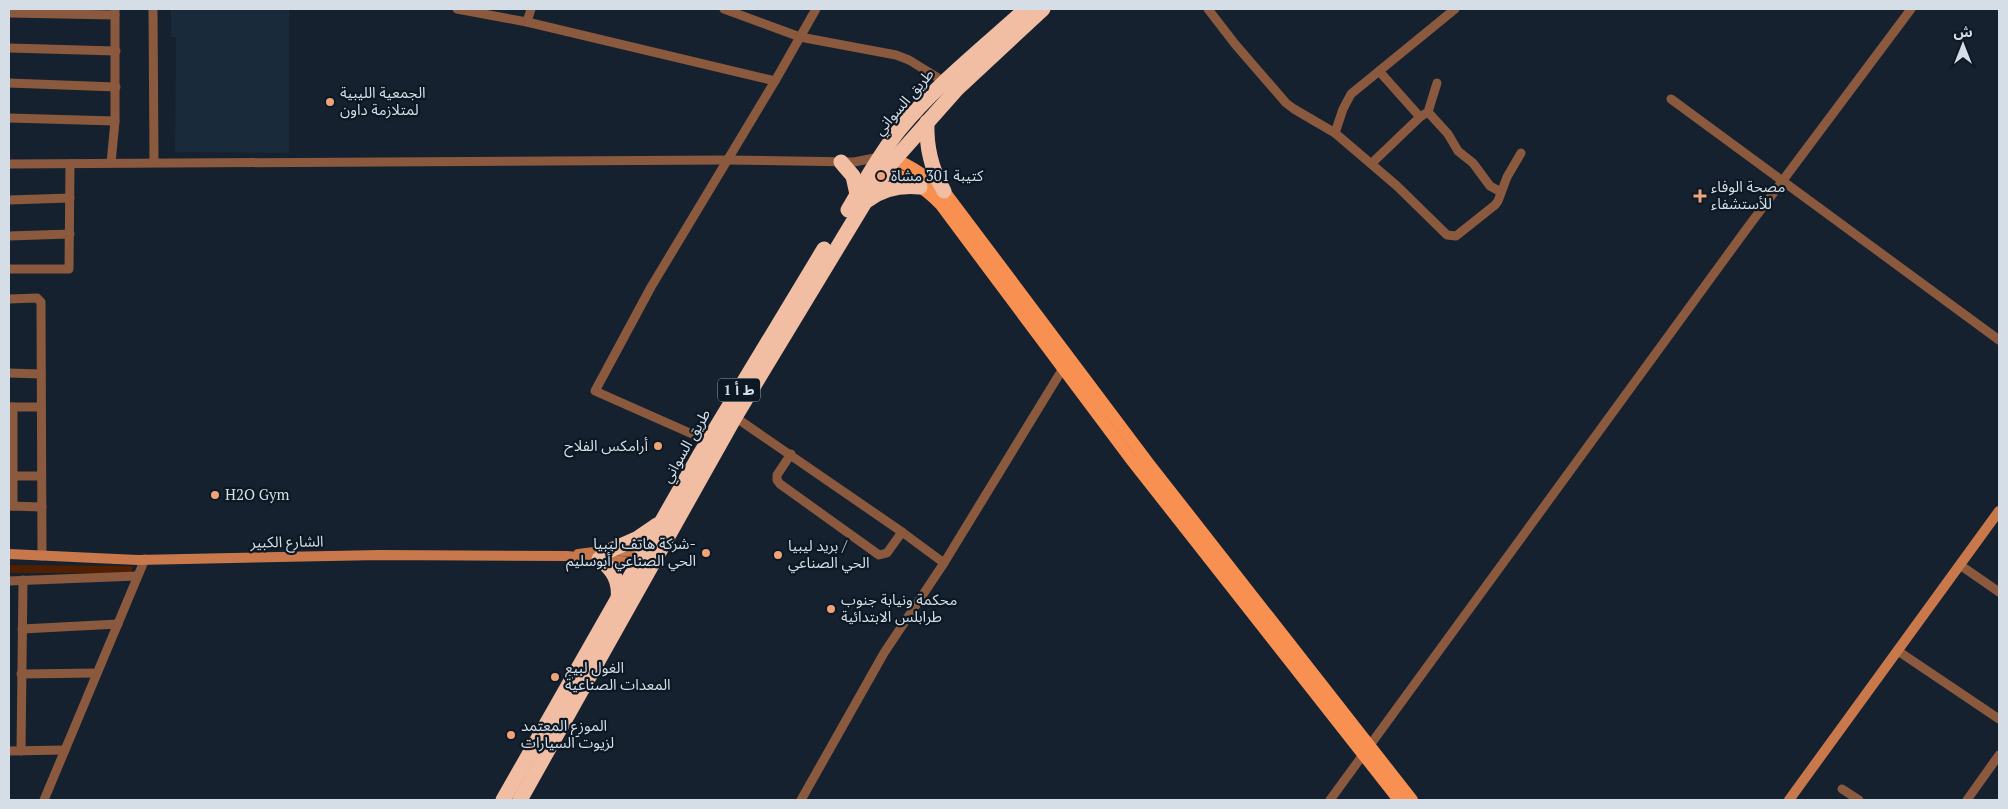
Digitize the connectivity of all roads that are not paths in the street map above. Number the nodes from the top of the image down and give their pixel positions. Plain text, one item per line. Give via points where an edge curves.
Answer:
1 (153, 9) edge
2 (457, 9) edge
3 (531, 9) edge
4 (724, 9) edge
5 (816, 9) edge
6 (1208, 9) edge
7 (1455, 9) edge
8 (1911, 9) edge
9 (115, 12) edge
10 (1029, 12) edge
11 (9, 13) edge
12 (527, 22) junction
13 (800, 37) junction
14 (9, 48) edge
15 (116, 51) junction
16 (1379, 71) junction
17 (775, 81) junction
18 (9, 83) edge
19 (1437, 83) dead end
20 (951, 85) junction
21 (116, 86) junction
22 (1671, 99) dead end
23 (1424, 115) junction
24 (9, 118) edge
25 (115, 120) junction
26 (927, 122) junction
27 (1335, 133) junction
28 (1521, 153) dead end
29 (726, 160) junction
30 (154, 162) junction
31 (847, 162) junction
32 (111, 163) junction
33 (1372, 163) junction
34 (9, 164) edge
35 (70, 164) junction
36 (883, 164) junction
37 (1784, 180) junction
38 (920, 187) junction
39 (944, 191) junction
40 (1501, 192) junction
41 (70, 198) junction
42 (861, 198) junction
43 (9, 200) edge
44 (70, 234) junction
45 (9, 236) edge
46 (9, 269) edge
47 (9, 298) edge
48 (1999, 340) edge
49 (1066, 363) junction
50 (9, 373) edge
51 (41, 374) junction
52 (11, 407) edge
53 (41, 407) junction
54 (735, 417) junction
55 (11, 438) edge
56 (708, 442) junction
57 (791, 454) junction
58 (11, 476) edge
59 (41, 476) junction
60 (11, 506) edge
61 (42, 507) junction
62 (1999, 511) edge
63 (662, 522) junction
64 (902, 532) junction
65 (9, 554) edge
66 (605, 554) junction
67 (42, 556) junction
68 (567, 556) junction
69 (648, 559) junction
70 (145, 560) junction
71 (944, 563) junction
72 (1960, 565) junction
73 (137, 576) junction
74 (23, 580) junction
75 (9, 581) edge
76 (1999, 592) edge
77 (618, 600) junction
78 (118, 624) junction
79 (22, 629) junction
80 (1898, 651) junction
81 (96, 673) junction
82 (21, 674) junction
83 (1999, 719) edge
84 (65, 750) junction
85 (9, 751) edge
86 (21, 751) junction
87 (1367, 751) junction
88 (1999, 755) edge
89 (1842, 789) dead end
90 (44, 800) edge
91 (503, 800) edge
92 (520, 800) edge
93 (801, 800) edge
94 (1330, 800) edge
95 (1398, 800) edge
96 (1412, 800) edge
97 (1789, 800) edge
98 (1859, 800) edge
99 (1966, 800) edge

1 - 30 street
2 - 12 street
3 - 12 street
4 - 13 street
5 - 13 street
6 - 27 street via 1286,103
7 - 16 street
8 - 37 street
9 - 11 street
9 - 15 street
10 - 20 highway, طريق السواني / ط أ 1
12 - 17 street
13 - 17 street
13 - 20 street via 896,55
14 - 15 street
15 - 21 street
16 - 23 street
16 - 27 street via 1351,94
17 - 29 street
18 - 21 street
19 - 23 street
20 - 26 highway, طريق السواني
20 - 36 highway, طريق السواني / ط أ 1 via 900,130
21 - 25 street
22 - 37 street
23 - 33 street
23 - 40 street via 1448,134 1458,151 1473,163 1490,186
24 - 25 street
25 - 32 street
26 - 36 highway, طريق السواني
26 - 39 highway via 931,165
27 - 33 street
28 - 40 street
29 - 30 street
29 - 31 street
29 - 56 street via 651,287 595,391
30 - 32 street
31 - 36 street
31 - 42 highway
32 - 35 street
33 - 40 street via 1452,237 1495,205
34 - 35 street
35 - 41 street
36 - 38 main road
36 - 39 main road via 921,173
36 - 42 highway, طريق السواني / ط أ 1
37 - 48 street
37 - 87 street
38 - 42 highway via 896,187
38 - 49 main road via 941,205
39 - 49 main road
41 - 43 street
41 - 44 street
42 - 54 highway, طريق السواني
42 - 56 highway, طريق السواني / ط أ 1
44 - 45 street
44 - 46 street via 69,269
47 - 51 street via 37,298 41,302
49 - 71 street
49 - 87 main road via 1130,458
50 - 51 street
51 - 53 street
52 - 53 street
52 - 55 street
53 - 59 street
54 - 57 street
54 - 69 highway, طريق السواني
55 - 58 street
56 - 63 highway, طريق السواني / ط أ 1
57 - 64 street
57 - 64 street via 777,475 780,484 879,555 887,553
58 - 59 street
58 - 60 street
59 - 61 street
60 - 61 street
61 - 67 street
62 - 72 street
63 - 66 highway
63 - 69 highway, طريق السواني / ط أ 1
64 - 71 street
65 - 67 street, الشارع الكبير
66 - 68 street, الشارع الكبير
66 - 68 street, الشارع الكبير
66 - 69 street, الشارع الكبير
66 - 69 street, الشارع الكبير
66 - 77 highway via 607,565 617,581
67 - 70 street, الشارع الكبير
68 - 70 street, الشارع الكبير via 380,555
69 - 77 highway, طريق السواني / ط أ 1
69 - 92 highway, طريق السواني / ط أ 1
70 - 73 street
71 - 93 street via 884,653
72 - 76 street
72 - 80 street
73 - 74 street
73 - 78 street
74 - 75 street
74 - 79 street
77 - 91 highway, طريق السواني / ط أ 1
78 - 79 street
78 - 81 street
79 - 82 street
80 - 83 street
80 - 97 street
81 - 82 street
81 - 84 street
82 - 86 street
84 - 86 street
84 - 90 street
85 - 86 street
87 - 94 street
87 - 95 main road
87 - 96 main road
88 - 99 street
89 - 98 street

